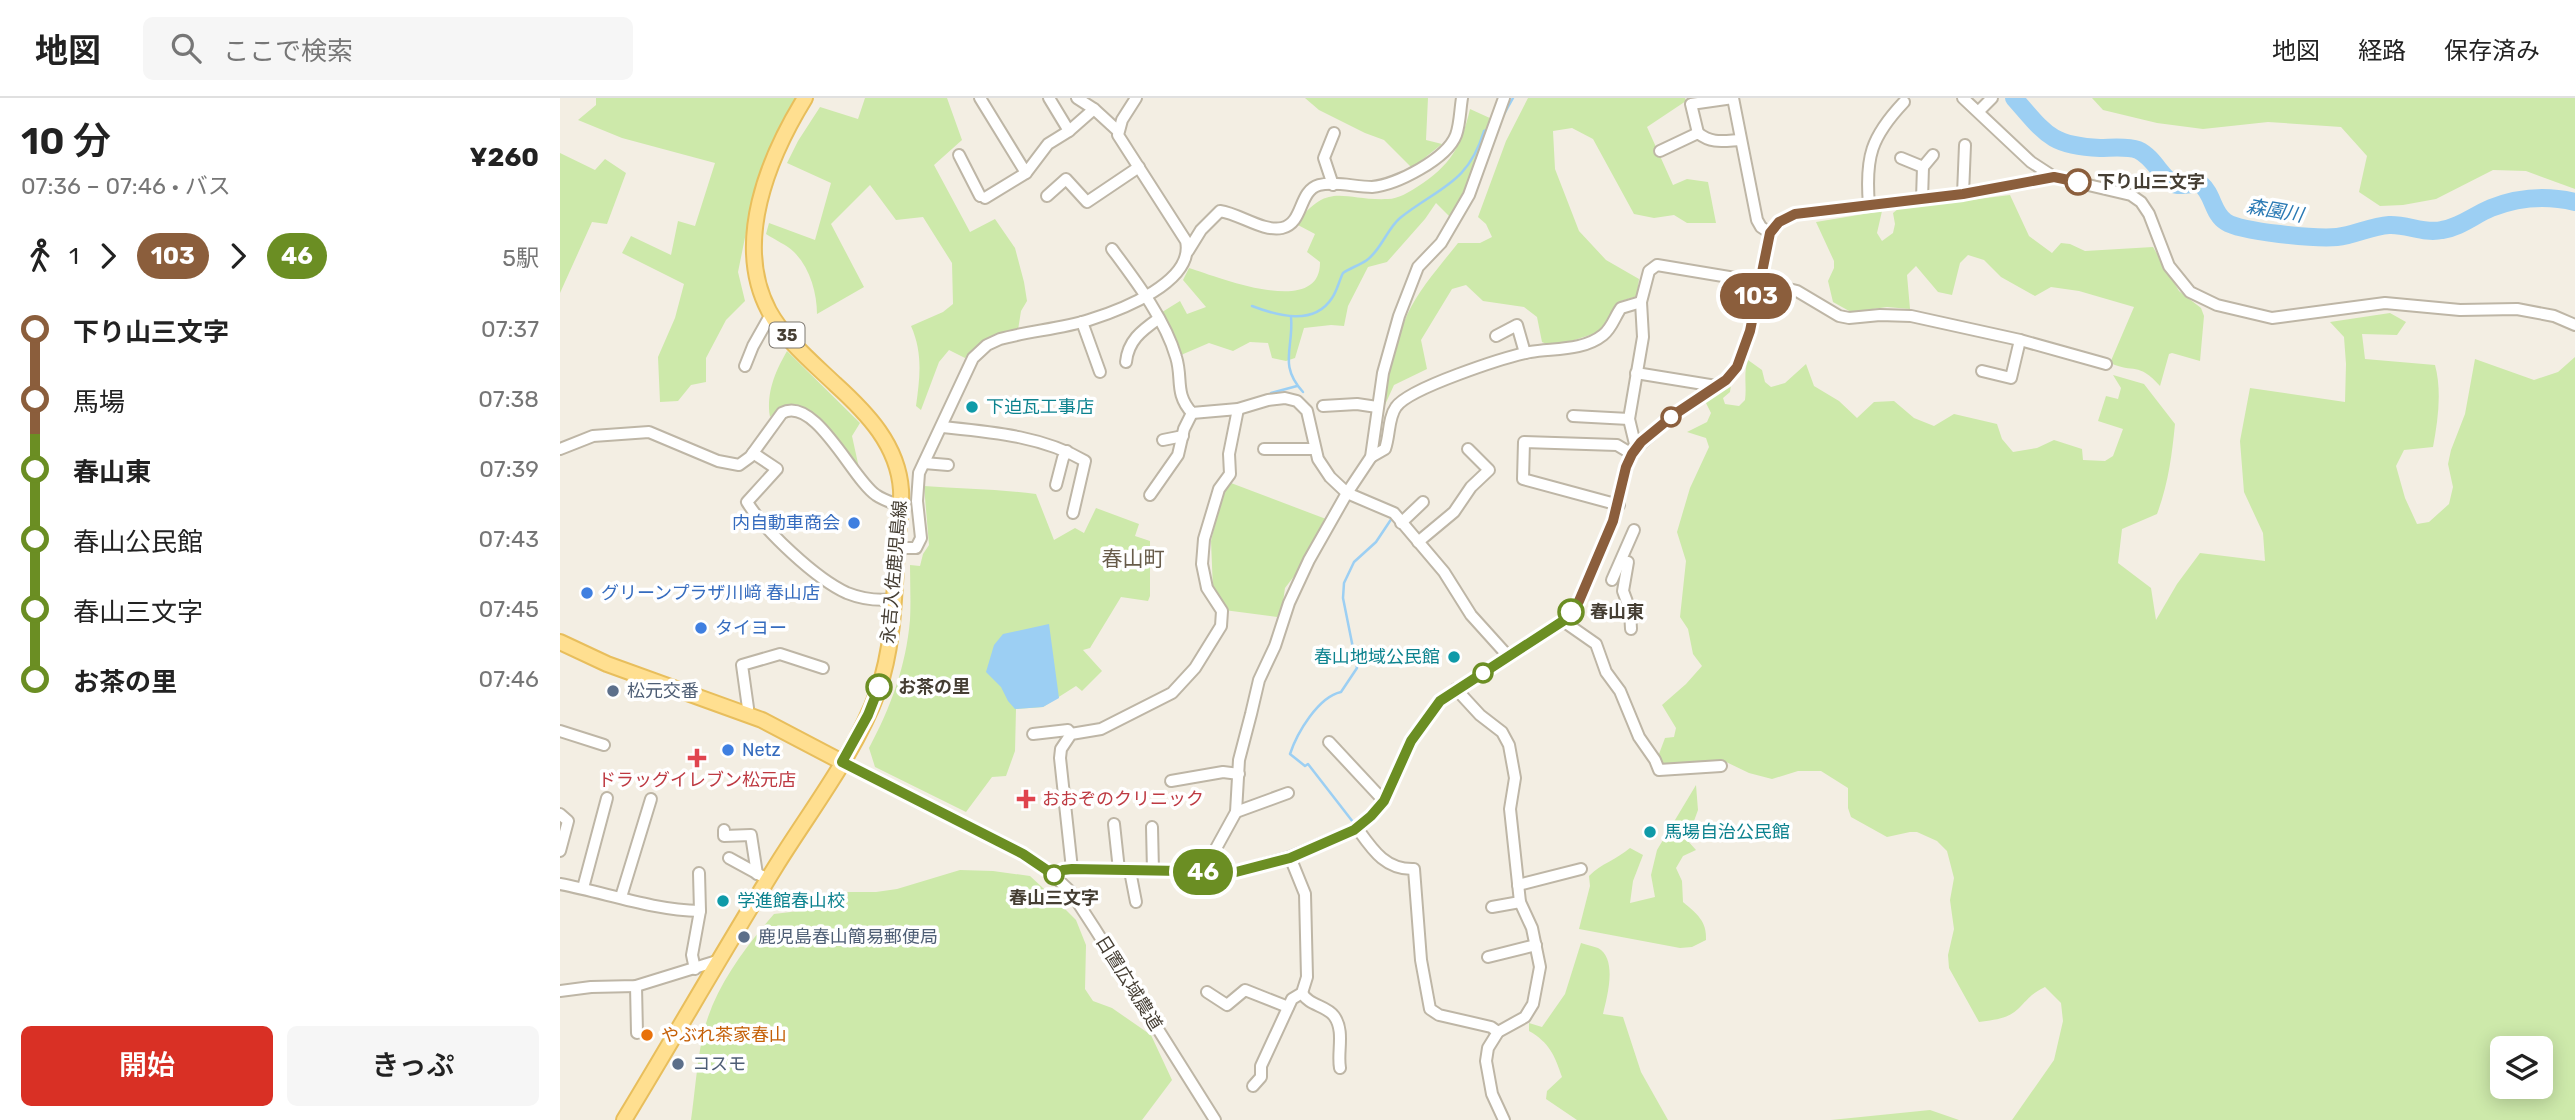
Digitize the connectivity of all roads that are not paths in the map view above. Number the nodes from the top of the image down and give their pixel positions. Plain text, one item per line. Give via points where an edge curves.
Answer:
1 (805, 98) edge
2 (979, 98) edge
3 (1049, 98) edge
4 (1077, 98) edge
5 (1136, 98) edge
6 (1462, 98) edge
7 (1504, 98) edge
8 (1733, 98) edge
9 (1963, 98) edge
10 (1992, 98) edge
11 (1905, 102) dead end
12 (1094, 109) junction
13 (1979, 111) junction
14 (1069, 131) junction
15 (1118, 131) junction
16 (1334, 133) dead end
17 (1698, 133) junction
18 (1740, 140) junction
19 (1965, 145) dead end
20 (1660, 151) dead end
21 (960, 155) dead end
22 (1933, 155) dead end
23 (1902, 158) dead end
24 (1139, 167) junction
25 (1923, 167) junction
26 (1026, 173) junction
27 (2054, 177) junction
28 (1332, 185) junction
29 (1963, 194) junction
30 (1047, 196) dead end
31 (1922, 198) junction
32 (1869, 205) junction
33 (1770, 233) junction
34 (1112, 249) dead end
35 (1188, 251) junction
36 (1759, 282) junction
37 (1146, 295) junction
38 (1641, 302) junction
39 (771, 314) junction
40 (1158, 319) junction
41 (1082, 322) junction
42 (2575, 325) edge
43 (1496, 336) dead end
44 (2020, 340) junction
45 (1525, 353) junction
46 (1126, 362) dead end
47 (2106, 364) dead end
48 (746, 366) dead end
49 (1982, 371) dead end
50 (1100, 372) dead end
51 (1636, 373) junction
52 (1716, 386) junction
53 (1323, 406) dead end
54 (1377, 407) junction
55 (1238, 409) junction
56 (1192, 413) junction
57 (1573, 416) dead end
58 (1629, 419) junction
59 (942, 427) junction
60 (1183, 436) junction
61 (1163, 440) dead end
62 (560, 449) edge
63 (1264, 449) dead end
64 (1315, 449) junction
65 (1468, 449) dead end
66 (1067, 451) junction
67 (1634, 451) junction
68 (753, 453) junction
69 (1371, 457) junction
70 (924, 463) junction
71 (948, 465) dead end
72 (1056, 485) dead end
73 (1347, 493) junction
74 (1150, 495) dead end
75 (1423, 502) dead end
76 (1619, 505) junction
77 (901, 506) junction
78 (1073, 513) dead end
79 (1401, 523) junction
80 (1634, 530) dead end
81 (1418, 542) junction
82 (897, 548) junction
83 (1628, 562) dead end
84 (1590, 573) junction
85 (1612, 580) junction
86 (1624, 584) junction
87 (895, 599) junction
88 (1563, 621) junction
89 (1631, 629) dead end
90 (560, 642) edge
91 (1508, 656) junction
92 (823, 668) dead end
93 (1456, 689) junction
94 (743, 712) junction
95 (560, 731) edge
96 (1033, 734) dead end
97 (1071, 734) junction
98 (1329, 742) dead end
99 (604, 745) dead end
100 (842, 762) junction
101 (1721, 766) dead end
102 (1239, 774) junction
103 (1171, 780) dead end
104 (1288, 793) dead end
105 (607, 798) dead end
106 (651, 799) dead end
107 (1384, 801) junction
108 (1236, 812) junction
109 (560, 814) edge
110 (1114, 824) dead end
111 (1152, 828) dead end
112 (1357, 828) junction
113 (724, 830) dead end
114 (560, 851) edge
115 (729, 858) dead end
116 (1290, 858) junction
117 (1072, 869) junction
118 (1581, 869) dead end
119 (1125, 871) junction
120 (1153, 871) junction
121 (1203, 872) junction
122 (699, 873) dead end
123 (1054, 875) junction
124 (762, 877) junction
125 (560, 884) edge
126 (1518, 885) junction
127 (583, 888) junction
128 (621, 897) junction
129 (1136, 902) dead end
130 (1520, 902) junction
131 (1492, 907) dead end
132 (700, 911) junction
133 (1536, 945) junction
134 (1488, 957) dead end
135 (717, 961) junction
136 (695, 969) junction
137 (636, 986) junction
138 (560, 991) edge
139 (1207, 992) dead end
140 (1302, 993) junction
141 (1288, 1007) junction
142 (1498, 1032) junction
143 (637, 1033) dead end
144 (1340, 1068) dead end
145 (1254, 1086) dead end
146 (624, 1120) edge
147 (1215, 1120) edge
148 (1504, 1120) edge

1 - 39 main road, 永吉入佐鹿児島線 / 35 via 774,156 758,212 753,254 761,294
2 - 26 street
3 - 14 street
4 - 12 street
5 - 15 street
6 - 28 street via 1449,148 1402,180 1385,186
7 - 54 street via 1469,195 1441,243 1418,267 1399,316
8 - 17 street via 1691,104
8 - 18 street
9 - 13 street
10 - 13 street
11 - 32 street via 1885,121 1870,152
12 - 14 street
12 - 15 street
13 - 27 street via 2031,162
14 - 26 street via 1048,144
15 - 24 street
16 - 28 street via 1324,158
17 - 18 street via 1717,142
17 - 20 street
18 - 33 street via 1757,220
19 - 29 street
21 - 26 street via 982,197
22 - 25 street
23 - 25 street
24 - 30 street via 1087,202 1066,178
24 - 35 street via 1170,213
25 - 31 street
27 - 29 street
27 - 42 street via 2131,195 2141,202 2169,266 2189,292 2217,305 2272,318 2385,303 2460,310 2517,309
28 - 35 street via 1313,187 1294,221 1282,228 1220,211
29 - 31 street
31 - 32 street
32 - 33 street via 1795,214
33 - 36 street
34 - 37 street
35 - 37 street via 1177,274
36 - 38 street via 1657,265 1649,271
36 - 44 street via 1797,291 1839,316 1898,314
36 - 52 street via 1750,331 1737,367
37 - 40 street
37 - 41 street
38 - 45 street via 1621,308 1602,336 1567,349
38 - 51 street via 1643,337
39 - 48 street
39 - 77 main road, 永吉入佐鹿児島線 / 35 via 882,436 899,473
40 - 46 street via 1133,340
40 - 56 street via 1177,359 1181,397
41 - 50 street
41 - 59 street via 987,345 966,368
43 - 45 street via 1517,325
44 - 47 street
44 - 49 street via 2011,379
45 - 69 street via 1437,383 1397,404 1385,449
51 - 52 street
51 - 58 street
52 - 67 street via 1675,414
53 - 54 street
54 - 69 street
55 - 56 street
55 - 64 street via 1268,400 1297,401 1307,411
55 - 97 street via 1230,474 1219,489 1202,564 1207,588 1222,611 1221,626 1206,653 1172,693 1101,729
56 - 60 street
57 - 58 street
58 - 67 street
59 - 66 street via 998,432
59 - 70 street
60 - 61 street
60 - 74 street via 1178,455
62 - 68 street via 593,436 649,432 730,464 745,462
63 - 64 street
64 - 73 street via 1330,477
65 - 81 street via 1489,470 1454,512
66 - 72 street
66 - 78 street via 1085,461
67 - 76 street
67 - 76 street via 1617,445 1524,442 1523,479
68 - 77 street via 782,413 796,410 830,439 875,495
68 - 87 street via 777,469 747,502 779,541 848,593
69 - 73 street
70 - 71 street
70 - 82 street via 917,489 921,538 916,548
73 - 79 street via 1394,513
73 - 102 street via 1308,561 1259,680
75 - 79 street
76 - 84 street
77 - 82 main road, 永吉入佐鹿児島線 / 35
79 - 81 street
80 - 85 street
81 - 91 street via 1471,615
82 - 87 main road, 永吉入佐鹿児島線 / 35
83 - 86 street
84 - 85 street
84 - 88 street via 1579,601
85 - 86 street
86 - 89 street
87 - 100 main road, 永吉入佐鹿児島線 / 35 via 880,686
88 - 91 street
88 - 101 street via 1596,644 1606,672 1659,770
90 - 94 main road via 607,664
91 - 93 street
92 - 94 street via 780,654 742,664 748,708
93 - 107 street via 1421,725
93 - 126 street via 1509,744 1515,778 1510,809
94 - 100 main road
95 - 99 street
96 - 97 street via 1068,730
97 - 117 street via 1060,758
98 - 107 street
100 - 123 street, 日置広域農道 via 1023,854
100 - 124 main road, 永吉入佐鹿児島線 / 35
102 - 103 street
102 - 108 street
104 - 108 street
105 - 127 street
106 - 128 street
107 - 112 street
108 - 121 street
109 - 114 street via 568,821
110 - 119 street
111 - 120 street
112 - 116 street
112 - 142 street via 1381,859 1394,867 1414,869 1430,1009
113 - 124 street via 724,836 751,835
115 - 124 street
116 - 121 street via 1245,871
116 - 140 street via 1305,894 1307,977
117 - 119 street
117 - 123 street
118 - 126 street
119 - 120 street
119 - 129 street
120 - 121 street
122 - 132 street
123 - 147 street, 日置広域農道 via 1096,929
124 - 135 main road, 永吉入佐鹿児島線 / 35
125 - 127 street
126 - 130 street
127 - 128 street
128 - 132 street via 666,909
130 - 131 street
130 - 133 street
132 - 136 street via 692,955
133 - 134 street
133 - 142 street via 1541,967 1533,1004 1525,1017
135 - 136 street
135 - 146 main road, 永吉入佐鹿児島線 / 35
136 - 137 street
137 - 138 street
137 - 143 street
139 - 141 street via 1227,1005 1245,990
140 - 141 street
140 - 144 street via 1336,1019
141 - 145 street
142 - 148 street via 1486,1061 1492,1094

